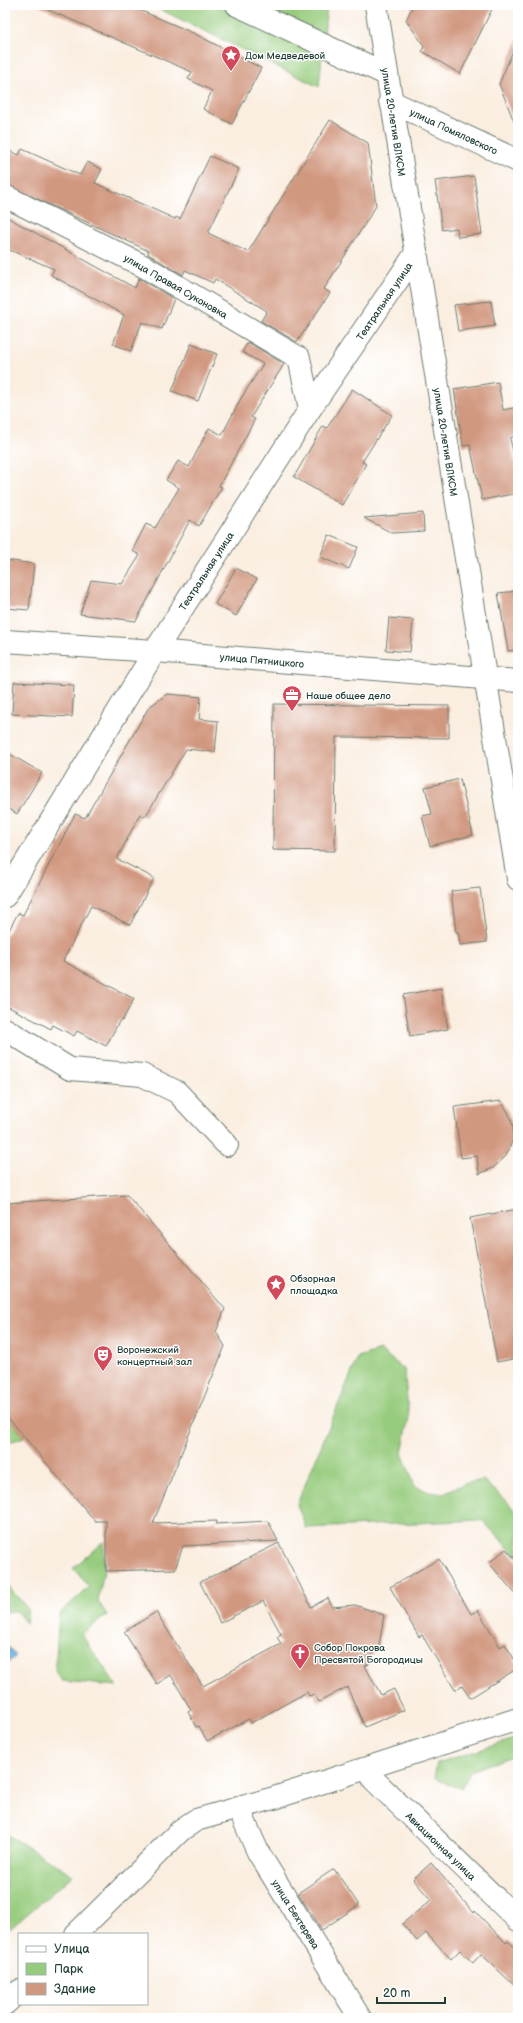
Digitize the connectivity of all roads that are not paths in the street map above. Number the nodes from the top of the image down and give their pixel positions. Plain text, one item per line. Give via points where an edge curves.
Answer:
1 (236, 5) edge
2 (376, 5) edge
3 (386, 74) junction
4 (390, 100) junction
5 (518, 161) edge
6 (5, 196) edge
7 (416, 253) junction
8 (310, 408) junction
9 (5, 641) edge
10 (154, 651) junction
11 (484, 679) junction
12 (518, 681) edge
13 (518, 879) edge
14 (5, 896) edge
15 (5, 1029) edge
16 (227, 1145) dead end
17 (518, 1718) edge
18 (368, 1769) junction
19 (238, 1807) junction
20 (518, 1920) edge
21 (77, 1933) edge
22 (18, 1992) edge
23 (5, 2004) edge
24 (360, 2018) edge

1 - 3 street
2 - 3 street, улица 20-летия ВЛКСМ
3 - 4 street, улица 20-летия ВЛКСМ
4 - 5 street, улица Помяловского
4 - 7 street, улица 20-летия ВЛКСМ
6 - 8 street, улица Правая Суконовка via 145,267 299,358
7 - 8 street, Театральная улица
7 - 11 street, улица 20-летия ВЛКСМ
8 - 10 street, Театральная улица
9 - 10 street, улица Пятницкого
10 - 11 street, улица Пятницкого
10 - 14 street, Театральная улица
11 - 12 street, улица Пятницкого
11 - 13 street, улица 20-летия ВЛКСМ
15 - 16 street via 70,1069 142,1075 177,1092
17 - 18 street
18 - 19 street
18 - 20 street, Авиационная улица via 374,1780
19 - 21 street via 196,1820 181,1830
19 - 24 street, улица Бехтерева via 258,1852
22 - 23 street

